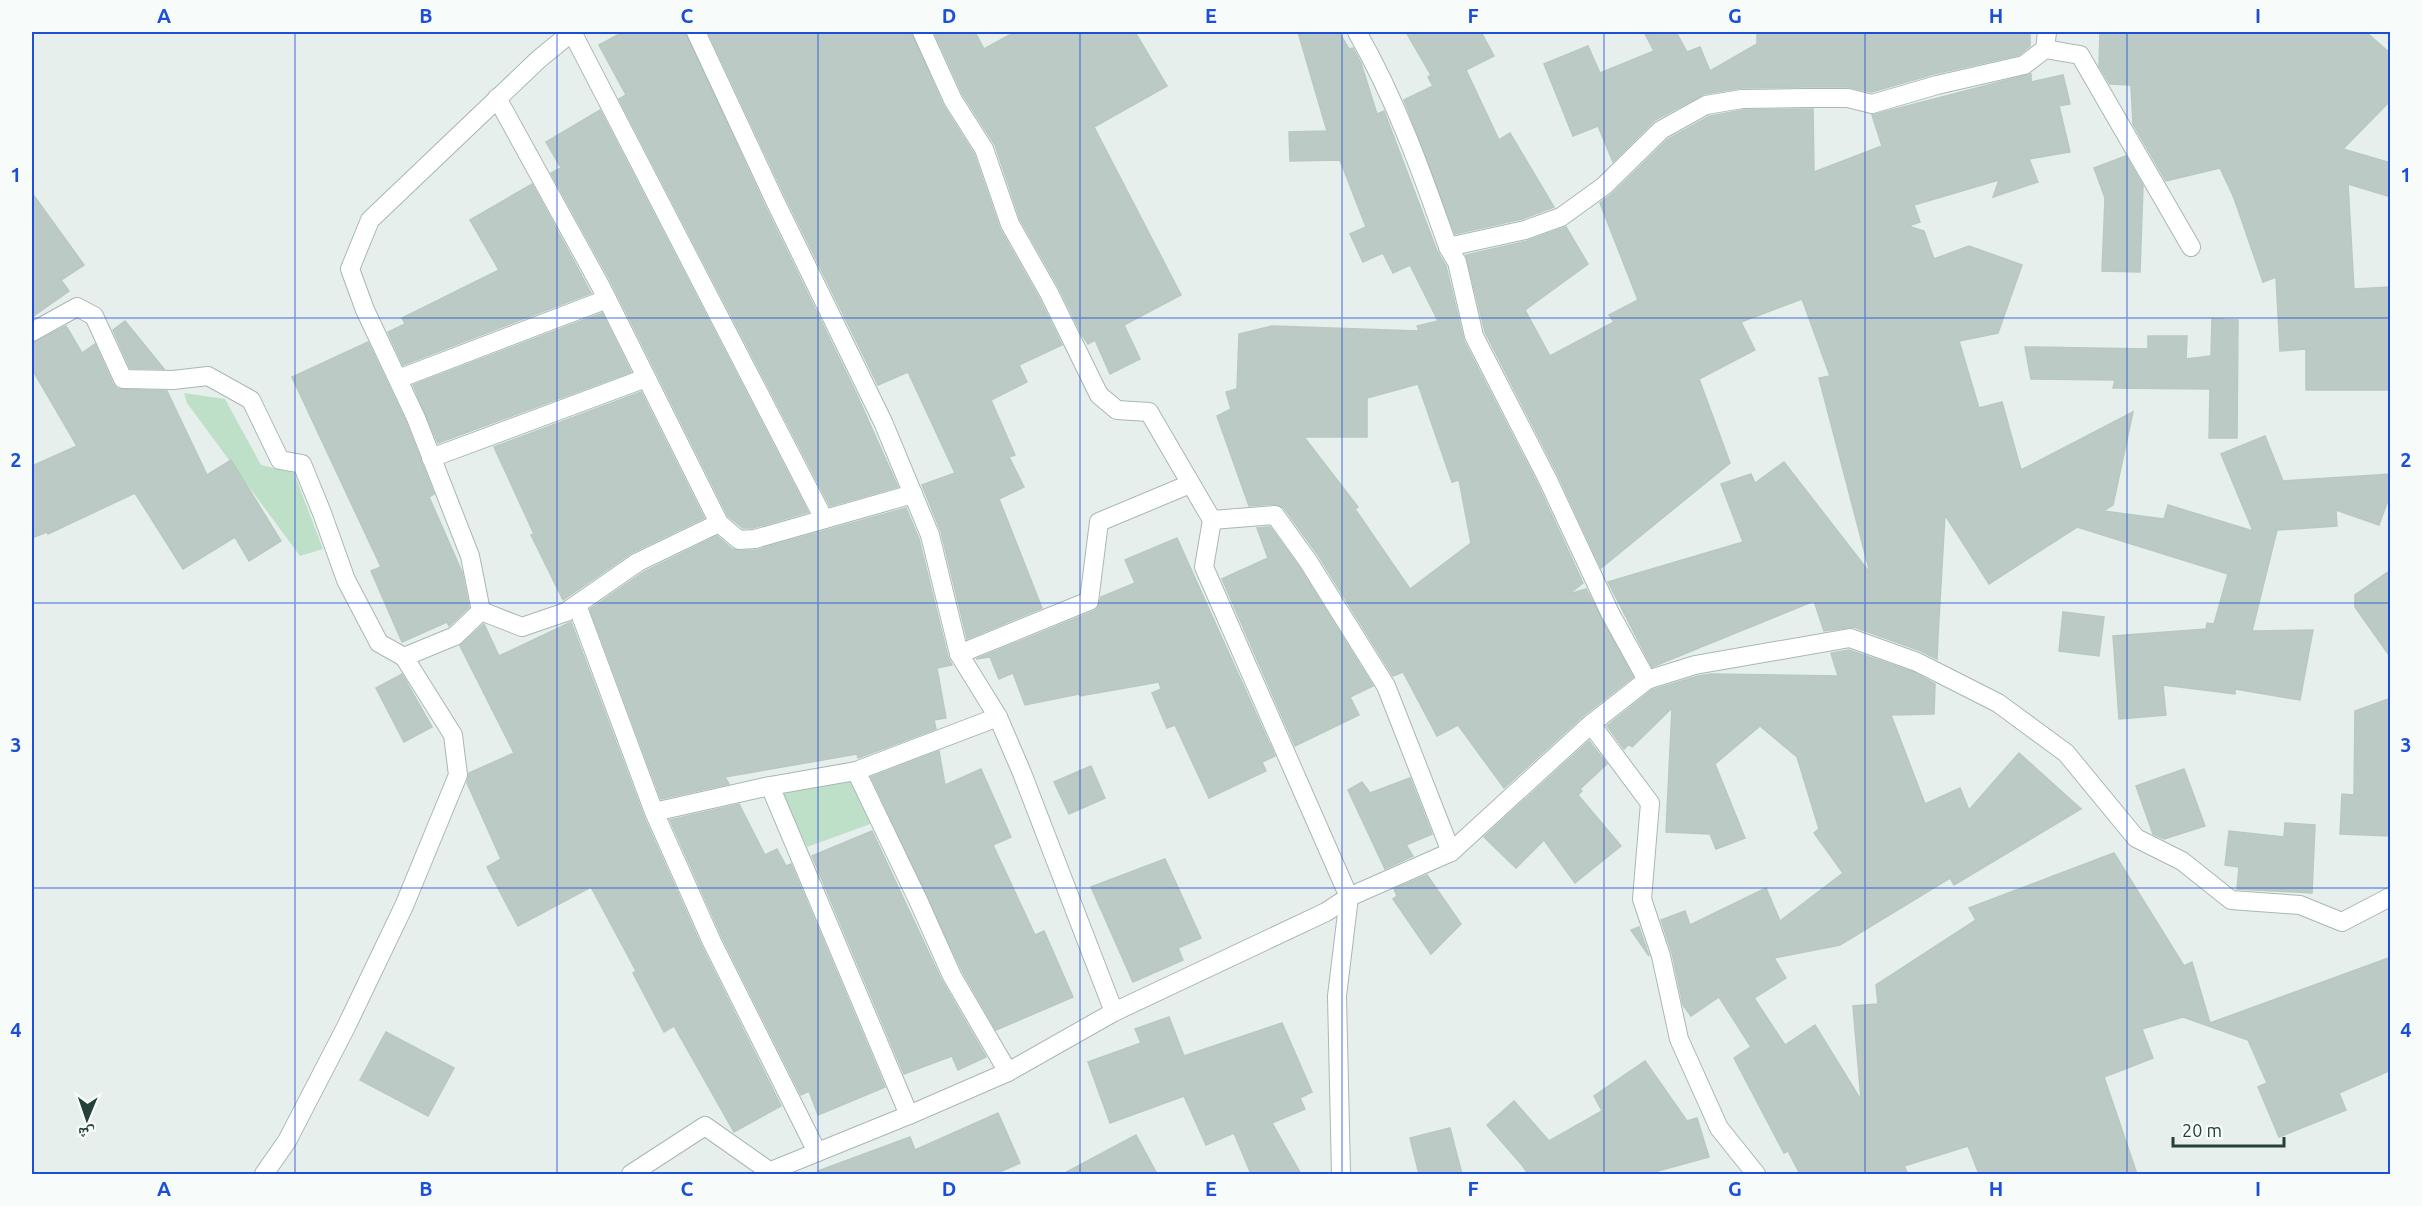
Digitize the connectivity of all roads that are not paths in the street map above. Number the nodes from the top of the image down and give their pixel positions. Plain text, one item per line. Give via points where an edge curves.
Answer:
1 (572, 32) edge
2 (696, 32) edge
3 (922, 32) edge
4 (1358, 32) edge
5 (2046, 40) edge
6 (497, 98) junction
7 (1448, 247) junction
8 (2191, 247) dead end
9 (607, 299) junction
10 (32, 332) edge
11 (646, 378) junction
12 (398, 379) junction
13 (432, 458) junction
14 (1190, 484) junction
15 (913, 494) junction
16 (824, 519) junction
17 (1212, 520) junction
18 (719, 523) junction
19 (577, 605) junction
20 (481, 611) junction
21 (959, 654) junction
22 (404, 657) junction
23 (1647, 680) junction
24 (998, 717) junction
25 (1591, 724) junction
26 (856, 771) junction
27 (770, 786) junction
28 (654, 812) junction
29 (1451, 852) junction
30 (1349, 897) junction
31 (2391, 897) edge
32 (1114, 1012) junction
33 (1008, 1072) junction
34 (909, 1115) junction
35 (816, 1152) junction
36 (768, 1173) edge
37 (264, 1174) edge
38 (631, 1174) edge
39 (1341, 1174) edge
40 (1756, 1174) edge

1 - 6 street
1 - 16 street
2 - 15 street via 883,422
3 - 14 street via 953,100 984,149 1010,224 1099,395 1118,410 1149,412
4 - 7 street via 1410,140
5 - 7 street via 2024,65 1872,104 1848,98 1807,98 1742,99 1706,105 1661,130 1604,186 1561,218
5 - 8 street via 2080,55
6 - 9 street
6 - 12 street via 370,220 350,269
7 - 23 street via 1457,262 1474,336 1548,480 1610,614
9 - 11 street
9 - 12 street
10 - 22 street via 77,308 94,316 123,379 173,381 208,376 251,400 280,460 302,464 346,580 380,643
11 - 13 street
11 - 18 street
12 - 13 street
13 - 20 street via 470,556
14 - 17 street
14 - 21 street via 1099,522 1089,601
15 - 16 street
15 - 21 street via 930,535
16 - 18 street via 739,540
17 - 29 street via 1275,515 1386,686
17 - 30 street via 1204,567
18 - 19 street via 638,562
19 - 20 street via 522,627
19 - 28 street
20 - 22 street via 455,636
21 - 24 street
22 - 37 street via 453,735 458,775 404,906 346,1027 287,1141
23 - 25 street
23 - 31 street via 1695,665 1850,638 1917,662 1998,703 2066,753 2136,838 2182,861 2231,900 2300,905 2342,922
24 - 26 street
24 - 32 street
25 - 29 street
25 - 40 street via 1650,803 1642,899 1679,1040 1719,1128
26 - 27 street
26 - 33 street via 951,976
27 - 28 street
27 - 34 street
28 - 35 street via 712,942
29 - 30 street
30 - 32 street via 1326,912
30 - 39 street via 1337,996
32 - 33 street
33 - 34 street
34 - 35 street
35 - 36 street
36 - 38 street via 705,1126

